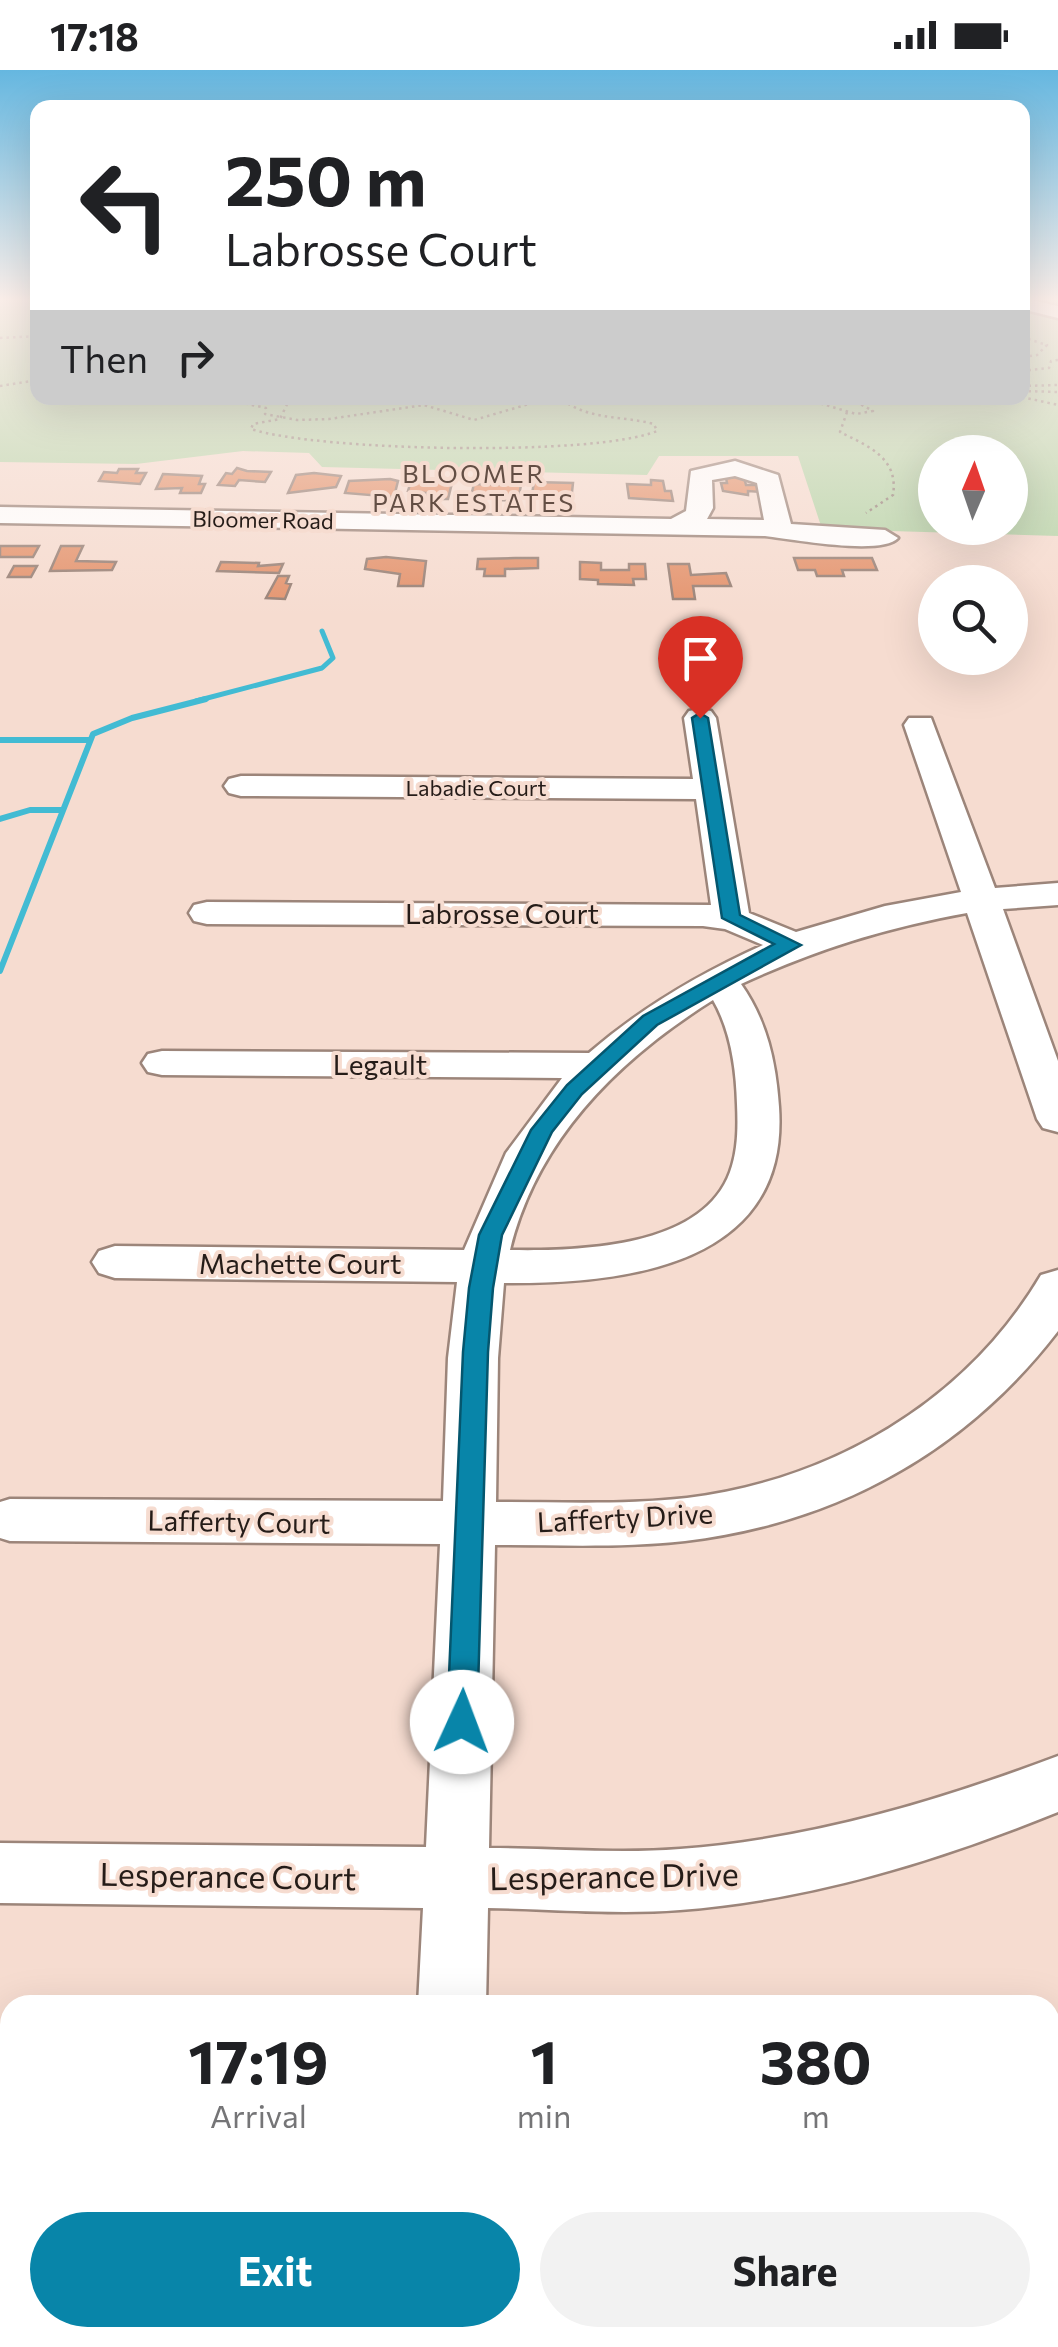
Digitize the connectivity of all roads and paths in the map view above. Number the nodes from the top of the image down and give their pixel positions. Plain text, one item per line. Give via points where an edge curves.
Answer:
1 (260, 405) edge
2 (287, 405) edge
3 (424, 405) edge
4 (424, 405) edge
5 (516, 405) edge
6 (572, 405) edge
7 (824, 405) edge
8 (866, 405) edge
9 (847, 412) junction
10 (280, 419) junction
11 (0, 515) edge
12 (675, 526) junction
13 (790, 531) junction
14 (885, 538) dead end
15 (700, 718) dead end
16 (920, 724) dead end
17 (240, 786) dead end
18 (711, 789) junction
19 (1058, 894) edge
20 (980, 900) junction
21 (207, 913) dead end
22 (731, 918) junction
23 (791, 945) junction
24 (719, 980) junction
25 (162, 1063) dead end
26 (599, 1066) junction
27 (1058, 1120) edge
28 (115, 1262) dead end
29 (486, 1265) junction
30 (1058, 1287) edge
31 (10, 1520) dead end
32 (468, 1524) junction
33 (1058, 1784) edge
34 (0, 1873) edge
35 (456, 1881) junction
36 (452, 1995) edge

1 - 10 path
2 - 10 path
3 - 5 path via 476,420
4 - 10 path
6 - 10 path via 600,418 646,421 657,430 602,443 421,445 298,440 251,429
7 - 9 path
8 - 9 path via 873,411
9 - 13 path via 840,432 886,458 892,495 842,525
11 - 12 street, Bloomer Road
12 - 13 street, Bloomer Road
12 - 13 street via 700,514 700,476 736,469 769,480
13 - 14 street, Bloomer Road
15 - 18 street
16 - 20 street
17 - 18 street, Labadie Court
18 - 22 street
19 - 20 street
20 - 23 street
20 - 27 street
21 - 22 street, Labrosse Court
22 - 23 street, Labrosse Court
23 - 24 street
24 - 26 street via 650,1021
24 - 29 street, Machette Court via 748,1026 762,1124 748,1188 684,1244 600,1264
25 - 26 street, Legault
26 - 29 street via 542,1130 491,1235
28 - 29 street, Machette Court
29 - 32 street
30 - 32 street, Lafferty Drive via 1005,1364 961,1408 897,1450 826,1482 745,1509 688,1519
31 - 32 street, Lafferty Court
32 - 35 street
33 - 35 street, Lesperance Drive via 966,1822 761,1873
34 - 35 street, Lesperance Court
35 - 36 street

